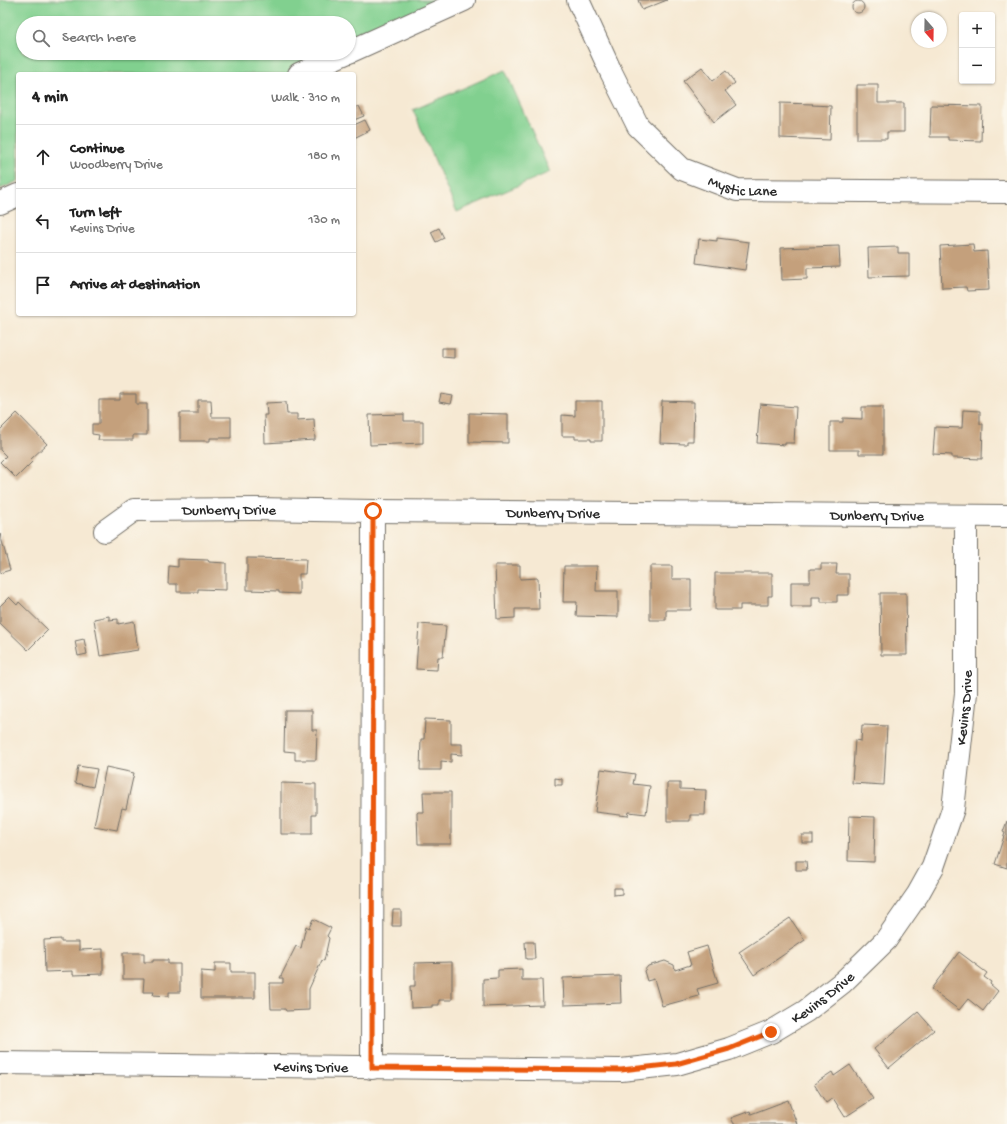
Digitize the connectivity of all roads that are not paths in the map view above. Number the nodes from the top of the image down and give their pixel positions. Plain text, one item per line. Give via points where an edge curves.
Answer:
1 (464, 0) edge
2 (578, 0) edge
3 (356, 49) edge
4 (330, 60) edge
5 (303, 72) edge
6 (1007, 192) edge
7 (16, 196) edge
8 (0, 203) edge
9 (373, 511) junction
10 (966, 516) junction
11 (1007, 516) edge
12 (105, 530) dead end
13 (0, 1064) edge
14 (372, 1068) junction

1 - 3 street
2 - 6 street, Mystic Lane via 638,126 682,169 737,190
4 - 5 street
7 - 8 street
9 - 10 street, Dunberry Drive
9 - 12 street, Dunberry Drive via 134,510
9 - 14 street
10 - 11 street, Dunberry Drive
10 - 14 street, Kevins Drive via 966,693 953,809 933,867 918,894 886,940 843,982 806,1011 771,1032 729,1049 676,1064 621,1070
13 - 14 street, Kevins Drive

